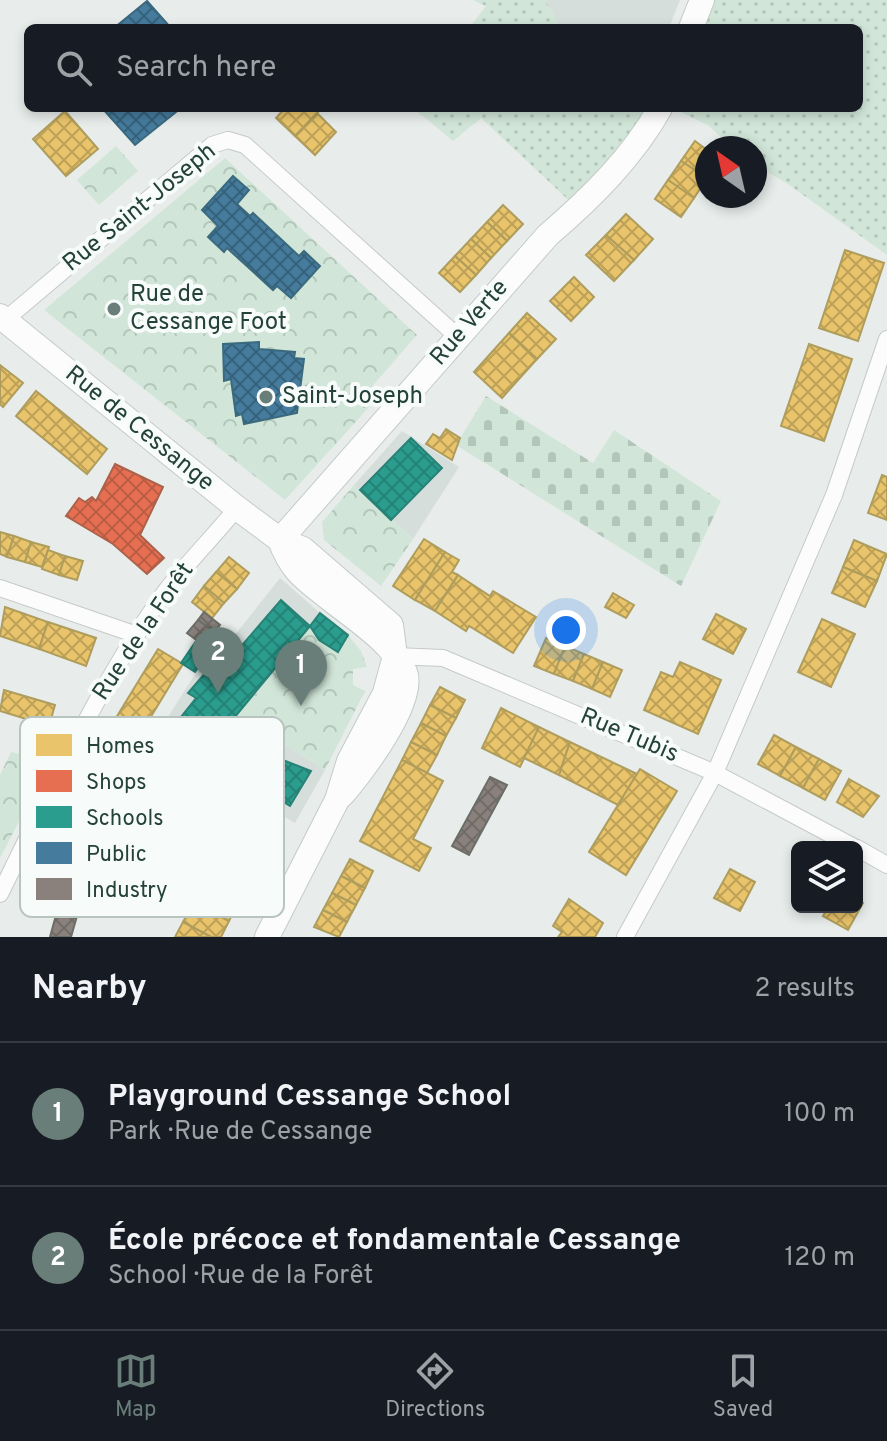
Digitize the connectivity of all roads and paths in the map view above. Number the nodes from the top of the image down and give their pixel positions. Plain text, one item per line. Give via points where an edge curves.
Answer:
1 (702, 0) edge
2 (693, 24) edge
3 (657, 112) edge
4 (2, 318) edge
5 (458, 337) junction
6 (887, 339) edge
7 (237, 508) junction
8 (280, 540) junction
9 (0, 588) edge
10 (137, 635) junction
11 (395, 656) junction
12 (88, 717) edge
13 (715, 773) junction
14 (843, 841) edge
15 (863, 852) edge
16 (20, 854) edge
17 (887, 865) edge
18 (0, 894) edge
19 (284, 904) edge
20 (277, 917) edge
21 (267, 937) edge
22 (625, 937) edge

1 - 2 main road
3 - 5 main road, Rue Verte via 624,159
4 - 5 street, Rue Saint-Joseph via 212,145 228,140 245,145
4 - 7 main road, Rue de Cessange
5 - 8 main road, Rue Verte
6 - 13 street via 834,495
7 - 8 main road, Rue de Cessange
7 - 10 street, Rue de la Forêt via 167,590
8 - 11 main road, Rue de Cessange via 289,566
9 - 10 street
10 - 12 street, Rue de la Forêt
11 - 13 street, Rue Tubis via 443,658
11 - 19 main road via 385,693
13 - 14 street, Rue Tubis
13 - 22 street
15 - 17 street, Rue Tubis
16 - 18 street, Rue de la Forêt
20 - 21 main road

